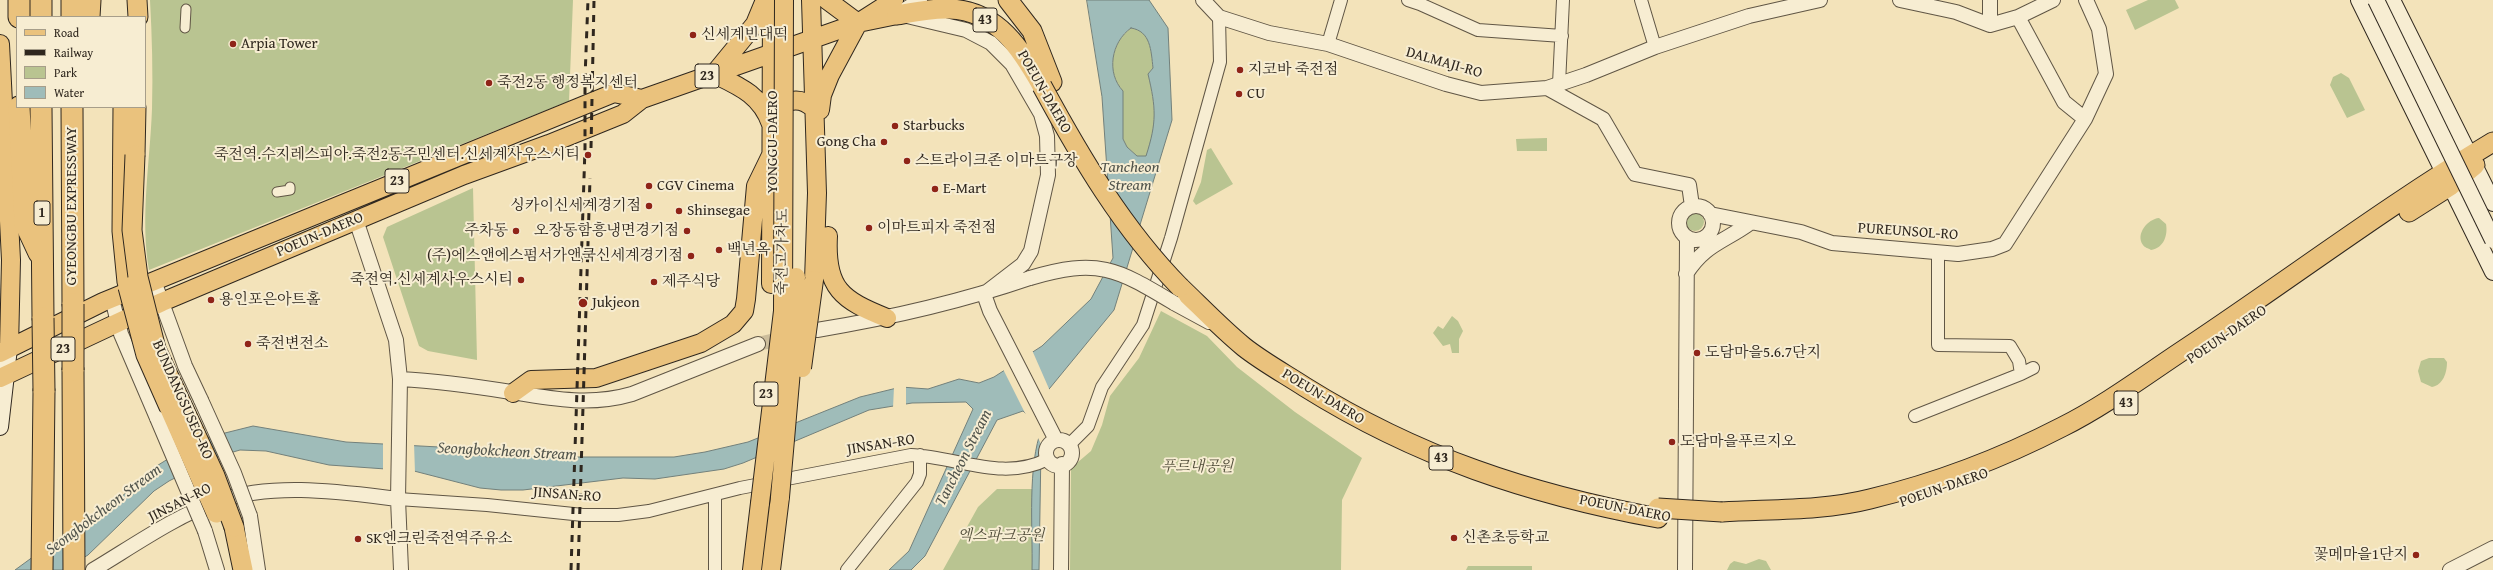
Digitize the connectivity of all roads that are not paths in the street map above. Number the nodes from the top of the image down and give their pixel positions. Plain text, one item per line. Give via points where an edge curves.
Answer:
1 (19, 0) edge
2 (41, 0) edge
3 (72, 0) edge
4 (90, 0) edge
5 (125, 0) edge
6 (137, 0) edge
7 (765, 0) edge
8 (772, 0) edge
9 (784, 0) edge
10 (796, 0) edge
11 (811, 0) edge
12 (827, 0) edge
13 (920, 0) edge
14 (1008, 0) edge
15 (1024, 0) edge
16 (1202, 0) edge
17 (1342, 0) edge
18 (1562, 0) edge
19 (1641, 0) edge
20 (1820, 0) edge
21 (1900, 0) edge
22 (1990, 0) edge
23 (2052, 0) edge
24 (2086, 0) edge
25 (2358, 0) edge
26 (2376, 0) edge
27 (2392, 0) edge
28 (1416, 1) edge
29 (896, 7) edge
30 (186, 9) dead end
31 (19, 16) edge
32 (41, 16) edge
33 (72, 16) edge
34 (89, 16) edge
35 (125, 16) edge
36 (138, 16) edge
37 (2018, 17) junction
38 (1219, 18) junction
39 (858, 23) junction
40 (1990, 25) junction
41 (185, 28) dead end
42 (1032, 31) junction
43 (1562, 36) junction
44 (812, 39) junction
45 (0, 44) edge
46 (1328, 44) junction
47 (1656, 47) junction
48 (772, 53) junction
49 (714, 74) junction
50 (1047, 84) junction
51 (1553, 86) junction
52 (642, 99) junction
53 (19, 108) edge
54 (41, 108) edge
55 (72, 108) edge
56 (86, 108) edge
57 (123, 108) edge
58 (136, 108) edge
59 (813, 108) junction
60 (2085, 119) junction
61 (773, 123) junction
62 (2493, 142) edge
63 (816, 146) junction
64 (773, 151) junction
65 (128, 154) junction
66 (2493, 154) edge
67 (2472, 161) junction
68 (2447, 179) junction
69 (290, 187) dead end
70 (72, 189) junction
71 (277, 192) dead end
72 (2493, 203) edge
73 (1692, 206) junction
74 (1710, 214) junction
75 (356, 220) junction
76 (1750, 223) junction
77 (1687, 237) junction
78 (2493, 240) edge
79 (1938, 253) junction
80 (42, 262) junction
81 (2493, 272) edge
82 (1686, 274) junction
83 (154, 281) junction
84 (1181, 290) junction
85 (984, 294) junction
86 (112, 299) junction
87 (162, 302) junction
88 (887, 318) junction
89 (118, 324) junction
90 (817, 330) dead end
91 (5, 343) edge
92 (758, 344) tunnel mouth
93 (185, 366) junction
94 (2033, 368) dead end
95 (2021, 374) junction
96 (4, 376) edge
97 (400, 379) junction
98 (143, 387) junction
99 (514, 392) junction
100 (1915, 416) dead end
101 (0, 427) edge
102 (1059, 438) junction
103 (916, 455) junction
104 (1044, 461) junction
105 (1062, 464) junction
106 (715, 494) junction
107 (780, 497) junction
108 (398, 499) junction
109 (760, 503) junction
110 (1658, 513) junction
111 (220, 529) junction
112 (2493, 548) edge
113 (42, 570) edge
114 (74, 570) edge
115 (93, 570) edge
116 (217, 570) edge
117 (231, 570) edge
118 (243, 570) edge
119 (258, 570) edge
120 (401, 570) edge
121 (715, 570) edge
122 (752, 570) edge
123 (771, 570) edge
124 (847, 570) edge
125 (1061, 570) edge
126 (1686, 570) edge
127 (2450, 570) edge

1 - 31 highway
2 - 32 highway
3 - 33 highway
4 - 34 highway
5 - 35 highway
6 - 36 highway
7 - 49 main road via 756,24
8 - 48 main road, YONGGU-DAERO
9 - 109 main road, 죽전고가차도, bridge via 783,311
10 - 107 main road, 죽전고가차도, bridge via 796,313
11 - 44 main road
12 - 39 main road
13 - 29 street
14 - 42 highway, POEUN-DAERO / 43
15 - 42 highway
16 - 38 street, DALMAJI-RO
17 - 46 street
18 - 43 street
19 - 47 street
20 - 47 street, DALMAJI-RO via 1749,16
21 - 40 street via 1956,12
22 - 40 street
23 - 37 street
24 - 60 street, PUREUNSOL-RO via 2099,29 2106,74
25 - 68 main road
26 - 78 main road, bridge
27 - 67 main road
28 - 43 street via 1478,30
29 - 39 main road, POEUN-DAERO / 43
29 - 50 highway, POEUN-DAERO / 43 via 949,9 976,15 998,27 1016,43
29 - 85 street via 966,30 991,43 1012,64 1041,114 1047,136 1048,175 1031,251 1023,264
30 - 41 street
37 - 40 street
37 - 60 street via 2064,102
38 - 46 street, DALMAJI-RO via 1269,33
38 - 102 street via 1220,62 1144,325 1102,387 1088,426
39 - 44 main road, POEUN-DAERO / 43
39 - 63 main road via 835,62 822,95
42 - 50 highway, POEUN-DAERO / 43
43 - 51 street
44 - 48 main road, POEUN-DAERO / 23
44 - 59 main road, 23
45 - 91 main road via 11,260
46 - 51 street, DALMAJI-RO via 1446,84 1481,93
47 - 51 street, DALMAJI-RO
48 - 49 main road, POEUN-DAERO / 23
48 - 61 main road, YONGGU-DAERO / 23
49 - 52 main road, POEUN-DAERO / 23
49 - 61 main road via 744,89 761,102
50 - 84 highway, POEUN-DAERO / 43 via 1114,189 1150,238
51 - 73 street via 1603,119 1635,174 1689,185
52 - 75 main road, POEUN-DAERO / 23 via 623,114
52 - 83 main road, POEUN-DAERO / 23 via 614,93
53 - 80 highway via 26,223
54 - 80 highway, GYEONGBU EXPRESSWAY / 1
55 - 70 highway, GYEONGBU EXPRESSWAY / 1
56 - 70 highway via 86,129
57 - 65 highway, BUNDANGSUSEO-RO
58 - 65 highway, BUNDANGSUSEO-RO
59 - 61 main road via 800,101 784,103
59 - 63 main road, 23
60 - 79 street, PUREUNSOL-RO via 2005,244 1992,249 1958,254
61 - 64 main road, YONGGU-DAERO / 23
62 - 67 highway, POEUN-DAERO / 43
63 - 88 main road via 828,175 828,261 834,281 850,302
63 - 107 main road, 23, bridge via 816,236 810,322
64 - 99 main road via 756,186 746,299 744,311 733,324 701,343 634,367 596,378 531,380
64 - 109 main road, YONGGU-DAERO / 23, bridge via 771,284
65 - 111 highway, BUNDANGSUSEO-RO, bridge via 122,231 127,282 134,314 146,354 199,472
66 - 67 highway, POEUN-DAERO / 43
67 - 68 highway, POEUN-DAERO / 43
67 - 72 main road
68 - 81 main road
68 - 110 highway, POEUN-DAERO / 43, bridge via 2417,192 2332,246 2216,328 2063,427 1942,479 1868,500 1722,516
69 - 71 street via 290,190
70 - 114 highway, GYEONGBU EXPRESSWAY / 1, bridge
73 - 74 street via 1705,209
73 - 77 street via 1679,220 1682,232
74 - 76 street, PUREUNSOL-RO
74 - 77 street via 1710,232 1698,239
75 - 87 main road, POEUN-DAERO / 23
75 - 97 street via 396,340
76 - 79 street, PUREUNSOL-RO via 1801,232 1832,243
76 - 82 street via 1716,242 1696,259
77 - 82 street
79 - 95 street via 1938,345 2010,346 2019,361
80 - 113 highway, GYEONGBU EXPRESSWAY / 1, bridge
82 - 126 street
83 - 86 main road, POEUN-DAERO / 23
83 - 87 street
84 - 85 street, bridge via 1136,281 1096,267 1058,270
84 - 110 highway, POEUN-DAERO / 43 via 1248,338 1343,399 1404,432 1464,456 1545,482
84 - 110 highway, POEUN-DAERO / 43 via 1245,348 1333,405 1408,444 1460,466 1542,492
85 - 88 street
85 - 102 street via 990,311
86 - 89 street
86 - 91 main road, POEUN-DAERO / 23
87 - 89 main road, POEUN-DAERO / 23
87 - 93 street
88 - 90 street
89 - 96 main road, POEUN-DAERO / 23
89 - 98 street
91 - 96 main road
92 - 99 street via 632,394 610,400 581,402
93 - 98 street via 166,353 147,360
93 - 119 street, bridge via 234,473 250,516
94 - 95 street
95 - 100 street
96 - 101 main road
97 - 99 street via 432,380
97 - 108 street
98 - 111 street, bridge via 157,418
102 - 104 street via 1047,448
102 - 105 street via 1072,456 1067,463
103 - 104 street, JINSAN-RO via 997,469 1024,468
103 - 106 street, JINSAN-RO
103 - 124 street via 920,474 918,482
104 - 105 street via 1055,465
105 - 125 street
106 - 108 street, JINSAN-RO via 649,512 618,515 583,515 472,503
106 - 121 street
107 - 123 main road, 23
108 - 115 street, JINSAN-RO via 313,491 272,492 232,497 182,518
108 - 120 street
109 - 122 main road, 23
111 - 116 street
111 - 117 highway, BUNDANGSUSEO-RO
111 - 118 highway, BUNDANGSUSEO-RO
112 - 127 street

